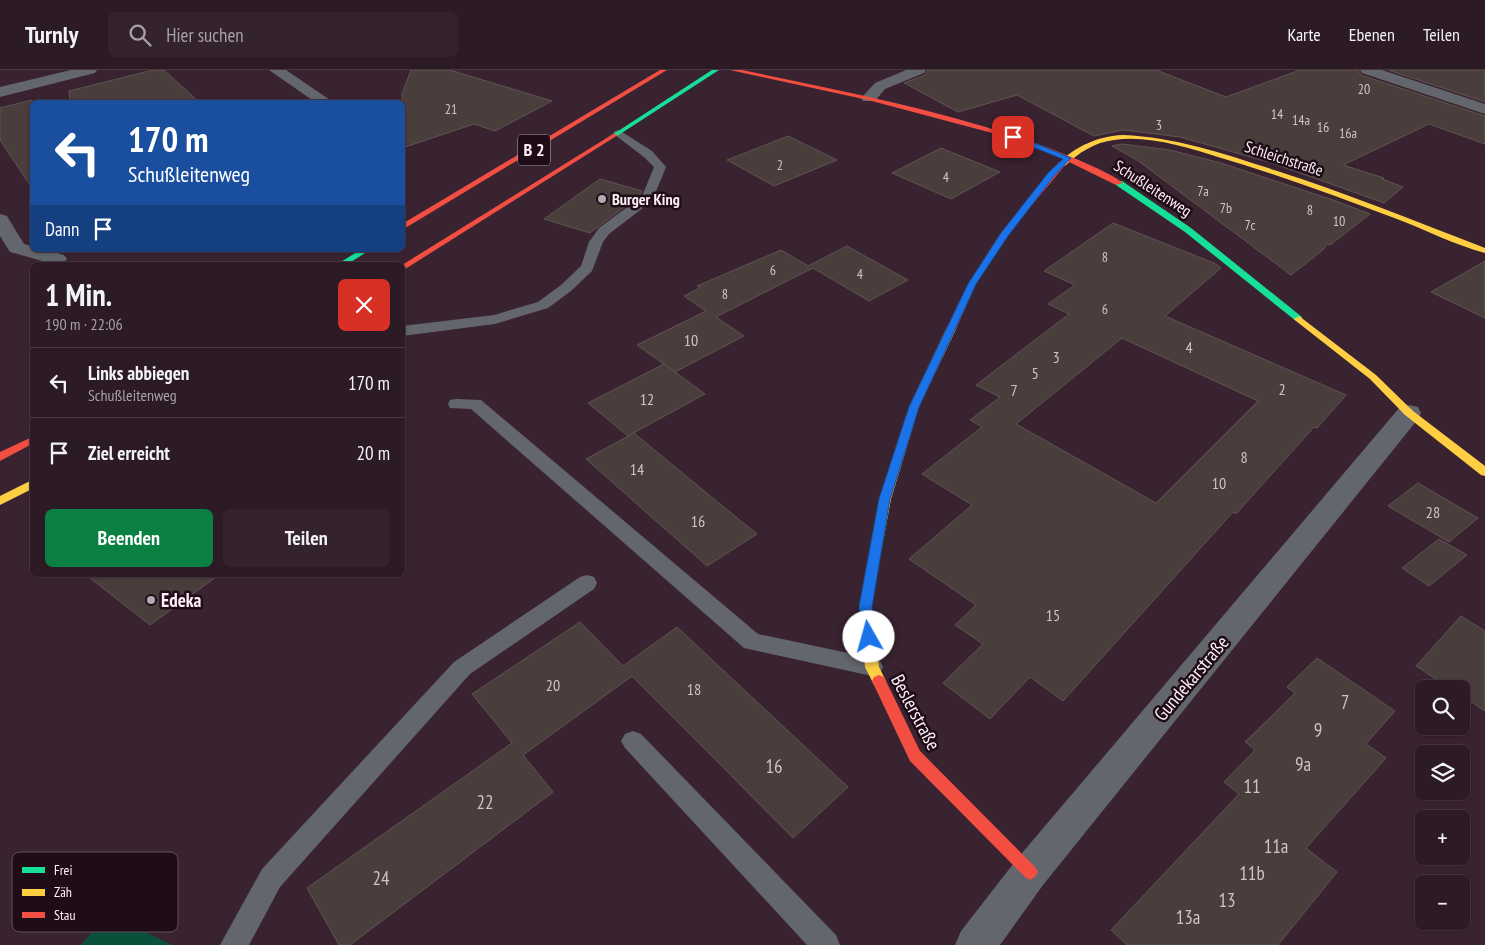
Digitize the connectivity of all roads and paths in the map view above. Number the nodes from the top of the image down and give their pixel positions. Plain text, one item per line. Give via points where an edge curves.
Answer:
1 (86, 70) edge
2 (276, 70) edge
3 (664, 70) edge
4 (716, 70) edge
5 (733, 70) edge
6 (919, 70) edge
7 (1367, 70) edge
8 (0, 92) edge
9 (869, 98) junction
10 (323, 100) edge
11 (1485, 110) edge
12 (619, 133) junction
13 (1068, 158) junction
14 (0, 220) edge
15 (405, 226) edge
16 (1485, 251) edge
17 (30, 252) edge
18 (30, 252) edge
19 (57, 260) dead end
20 (405, 267) edge
21 (405, 331) edge
22 (456, 404) dead end
23 (1409, 413) junction
24 (30, 441) edge
25 (0, 457) edge
26 (1485, 472) edge
27 (30, 485) edge
28 (0, 501) edge
29 (587, 583) dead end
30 (872, 667) junction
31 (633, 741) dead end
32 (1030, 872) junction
33 (234, 945) edge
34 (826, 945) edge
35 (975, 945) edge

1 - 8 street
2 - 10 street
3 - 15 street, B 2
4 - 12 street, B 2
5 - 9 street, Schußleitenweg
6 - 9 street via 880,86
7 - 11 street
9 - 13 street, Schußleitenweg via 1013,137
12 - 20 street, B 2
12 - 21 lane via 660,167 648,198 604,232 596,242 587,268 566,288 543,305 495,319
13 - 16 street, Schleichstraße via 1094,143 1122,137 1195,148 1344,195
13 - 23 street, Schußleitenweg via 1116,181 1188,230 1373,377
13 - 30 street, Beslerstraße via 1004,234 972,284 914,407 885,499 865,607
14 - 17 street via 17,248
18 - 19 street
22 - 30 lane via 474,404 752,642
23 - 26 street, Schußleitenweg
23 - 32 street, Gundekarstraße
24 - 25 street
27 - 28 street
29 - 33 lane via 462,668 271,878
30 - 32 street, Beslerstraße via 915,756
31 - 34 lane
32 - 35 street, Gundekarstraße

